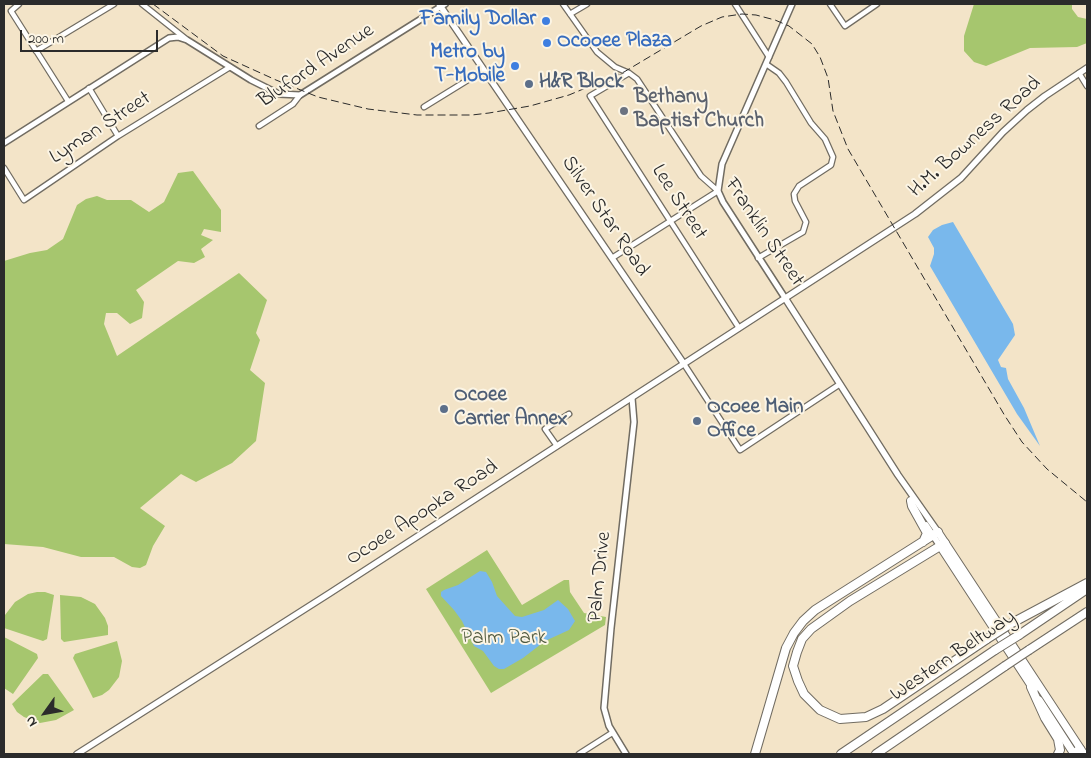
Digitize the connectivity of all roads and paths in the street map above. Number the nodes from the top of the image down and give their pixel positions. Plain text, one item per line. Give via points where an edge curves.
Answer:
1 (19, 4) edge
2 (114, 4) edge
3 (142, 4) edge
4 (563, 4) edge
5 (587, 4) edge
6 (735, 4) edge
7 (792, 4) edge
8 (830, 4) edge
9 (877, 4) edge
10 (441, 5) edge
11 (570, 14) junction
12 (188, 40) junction
13 (36, 51) junction
14 (769, 57) junction
15 (766, 64) junction
16 (230, 67) junction
17 (1087, 68) edge
18 (484, 70) junction
19 (629, 73) junction
20 (1079, 73) junction
21 (1087, 86) edge
22 (89, 88) junction
23 (300, 95) junction
24 (68, 101) junction
25 (424, 107) dead end
26 (259, 126) dead end
27 (118, 136) junction
28 (4, 143) edge
29 (4, 168) edge
30 (718, 191) junction
31 (670, 221) junction
32 (612, 258) junction
33 (758, 258) junction
34 (785, 298) junction
35 (739, 328) junction
36 (684, 364) junction
37 (840, 384) junction
38 (632, 398) junction
39 (569, 414) dead end
40 (557, 446) junction
41 (898, 475) junction
42 (912, 501) junction
43 (936, 534) junction
44 (921, 544) junction
45 (942, 544) junction
46 (1087, 583) edge
47 (1087, 589) edge
48 (1087, 612) edge
49 (1017, 658) junction
50 (1031, 687) junction
51 (911, 731) junction
52 (612, 733) junction
53 (1077, 753) edge
54 (77, 754) edge
55 (579, 754) edge
56 (626, 754) edge
57 (755, 754) edge
58 (841, 754) edge
59 (876, 754) edge
60 (887, 754) edge
61 (1058, 754) edge

1 - 13 street via 11,11
2 - 13 street
3 - 12 street
4 - 11 street, Franklin Street
5 - 11 street
6 - 14 street
7 - 14 street
8 - 9 street via 845,26
10 - 18 main road, Silver Star Road
10 - 23 street, Bluford Avenue
11 - 19 street, Franklin Street via 597,52 615,67
12 - 16 street
12 - 22 street via 169,38
13 - 24 street
14 - 15 street
15 - 30 street via 722,164
15 - 33 street via 786,82 833,157 831,165 796,189 795,201 806,222 803,232
16 - 23 street via 279,94
16 - 27 street, Lyman Street
17 - 20 main road, H.M. Bowness Road
18 - 25 street
18 - 32 main road, Silver Star Road
19 - 30 street, Franklin Street via 641,84 701,176
19 - 31 street, Lee Street via 590,96
20 - 21 street
20 - 34 main road, H.M. Bowness Road via 1027,110 961,178 931,203
22 - 24 street
22 - 27 street
23 - 26 street, Bluford Avenue via 293,104
24 - 28 street
27 - 29 street, Lyman Street via 24,200
30 - 31 street
30 - 33 street, Franklin Street
31 - 32 street
31 - 35 street, Lee Street
32 - 36 main road, Silver Star Road
33 - 34 street, Franklin Street
34 - 35 main road, Ocoee Apopka Road
34 - 37 main road, Franklin Street
35 - 36 main road, Ocoee Apopka Road
36 - 37 street, Silver Star Road via 740,450
36 - 38 main road, Ocoee Apopka Road
37 - 41 main road, Franklin Street
38 - 40 main road, Ocoee Apopka Road
38 - 52 street, Palm Drive via 634,422 605,697 606,717
39 - 40 street via 545,429
40 - 54 main road, Ocoee Apopka Road
41 - 42 main road, Franklin Street
41 - 43 main road, Franklin Street
42 - 43 main road, Franklin Street
42 - 44 highway via 927,533
43 - 44 highway
43 - 45 main road, Franklin Street
44 - 57 highway via 815,610 794,633 786,648
45 - 46 highway, bridge via 821,620 802,639 793,666 804,694 820,710 840,719 866,717 1012,623
45 - 49 main road, Franklin Street
47 - 58 highway, Western Beltway, bridge
48 - 51 highway, Western Beltway, bridge
49 - 50 main road, Franklin Street
49 - 53 main road, Franklin Street
50 - 53 main road, Franklin Street
50 - 61 highway via 1058,739
51 - 59 highway, Western Beltway
51 - 60 highway
52 - 55 street
52 - 56 street, Palm Drive

